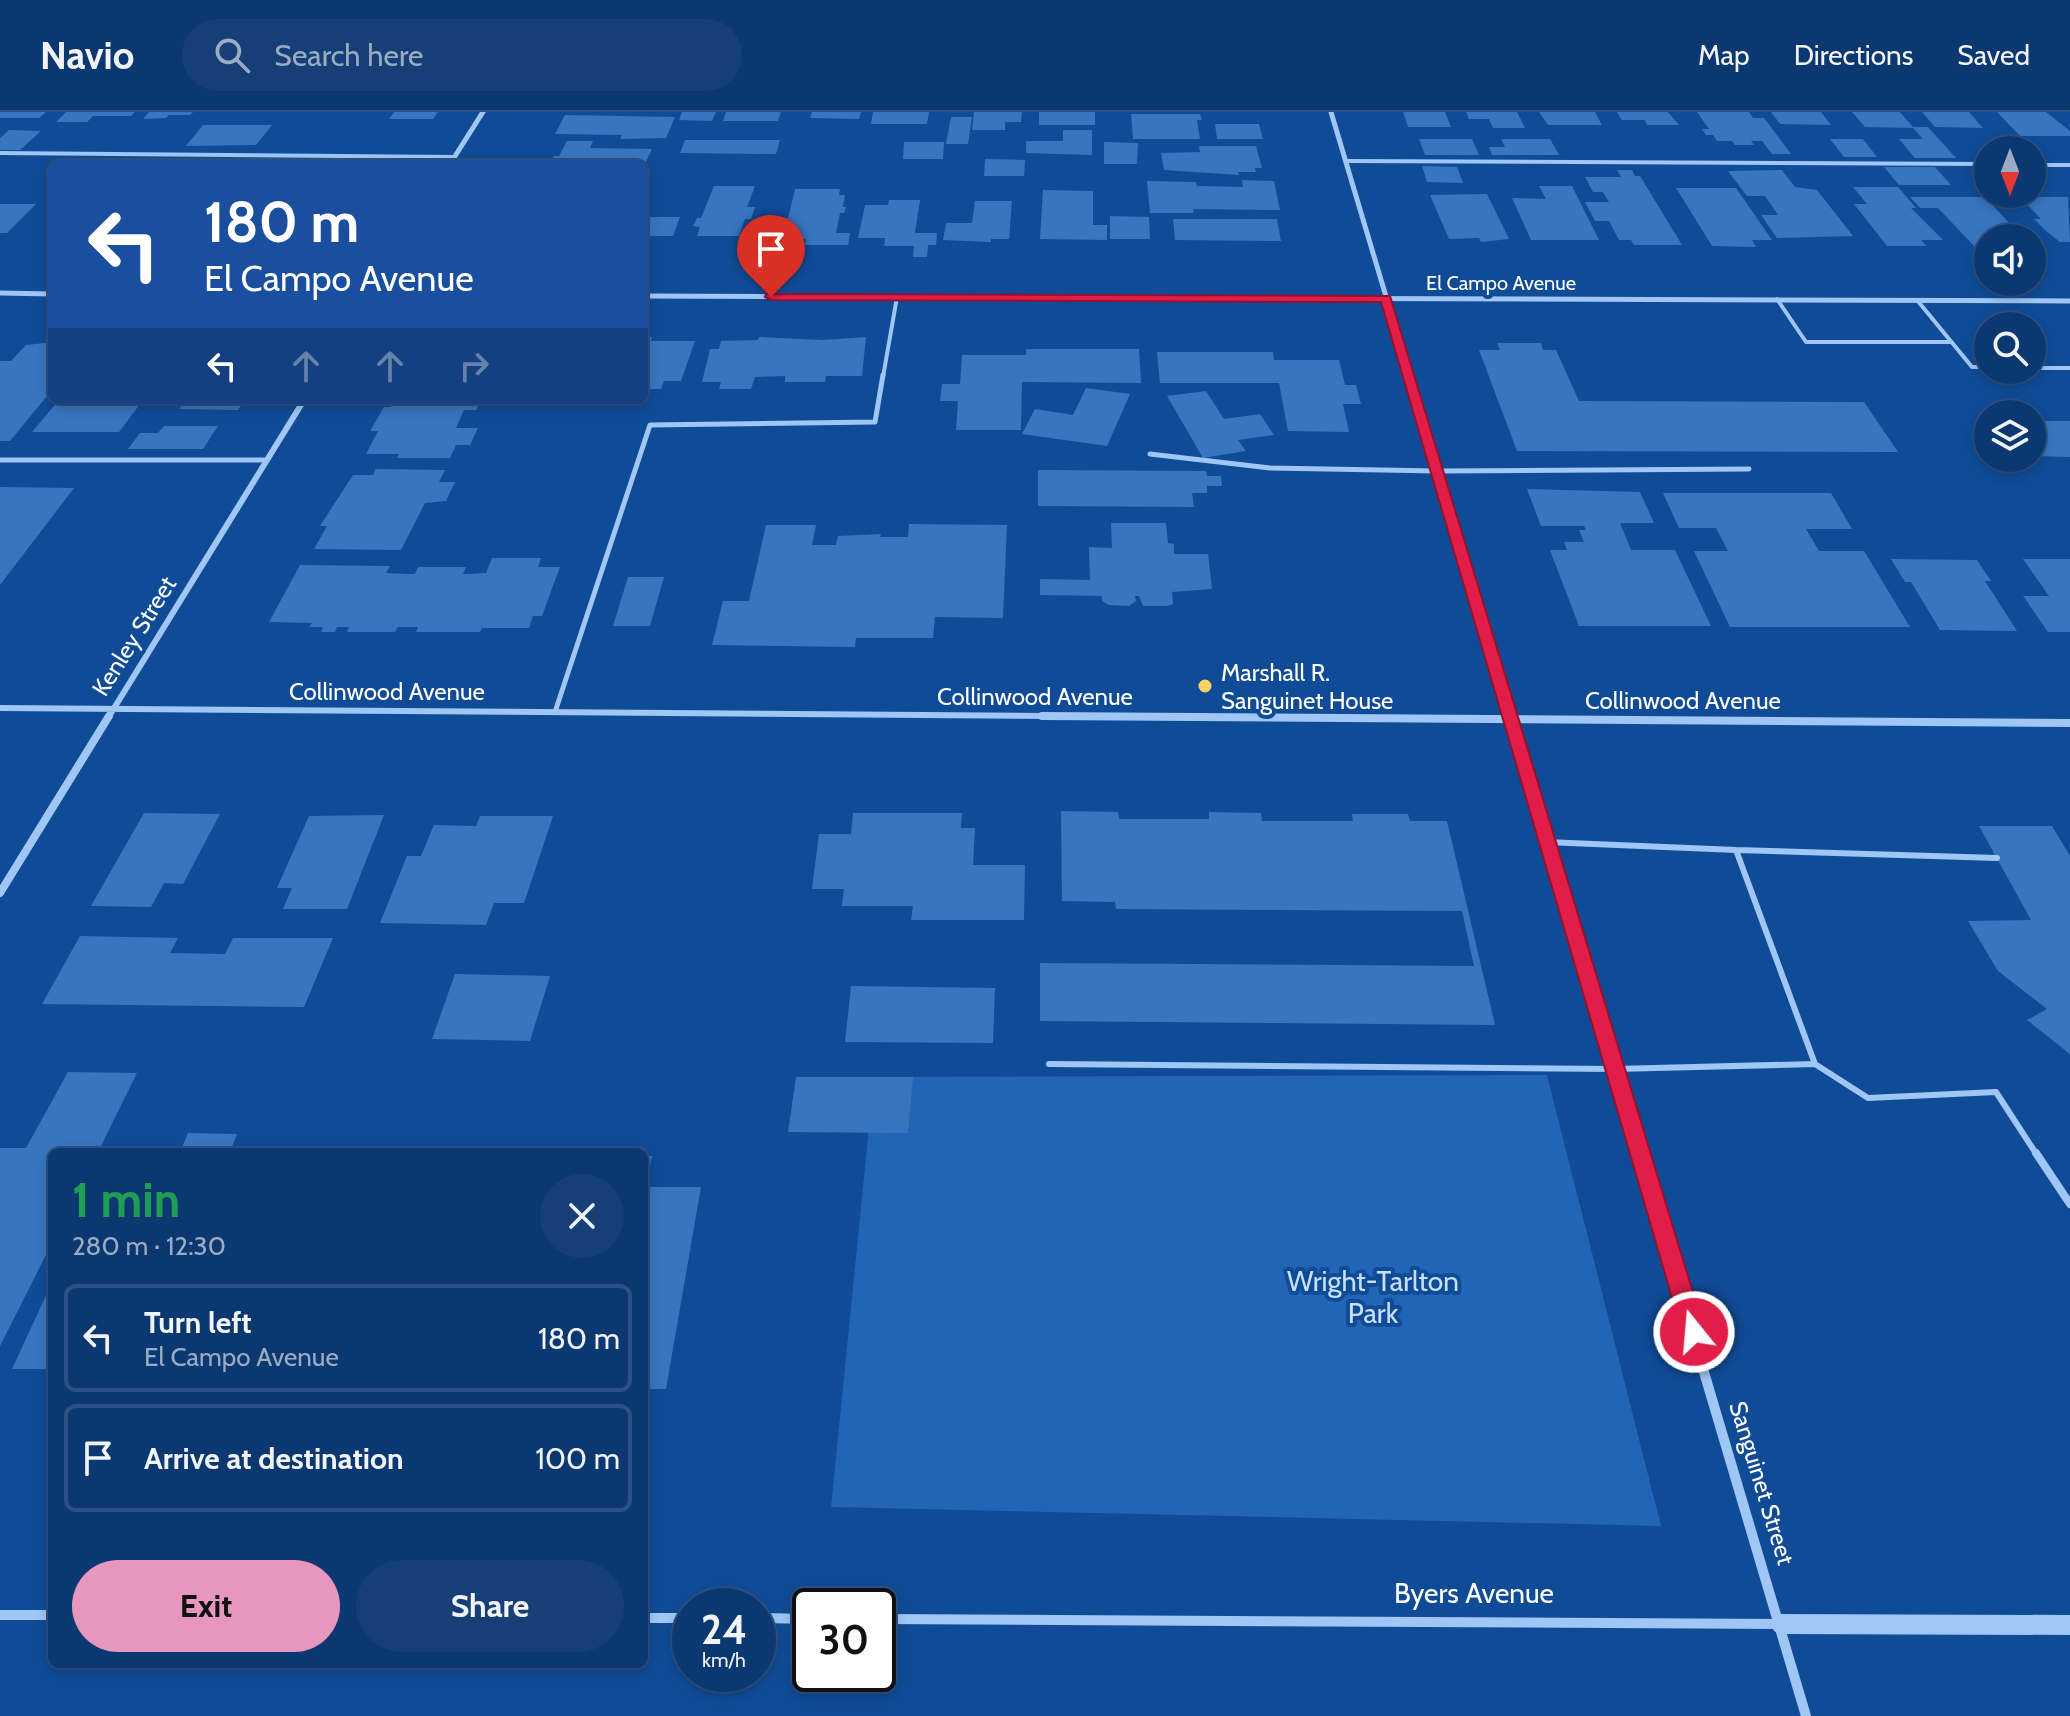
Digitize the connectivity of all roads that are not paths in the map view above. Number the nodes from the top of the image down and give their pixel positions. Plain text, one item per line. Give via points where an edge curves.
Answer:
1 (483, 112) edge
2 (1331, 112) edge
3 (0, 153) edge
4 (455, 157) junction
5 (453, 160) edge
6 (1346, 161) junction
7 (1974, 164) edge
8 (2046, 165) edge
9 (2070, 165) edge
10 (0, 293) edge
11 (48, 294) edge
12 (648, 296) edge
13 (897, 297) junction
14 (1386, 298) junction
15 (1777, 299) junction
16 (1917, 300) junction
17 (2070, 301) edge
18 (1951, 342) junction
19 (1974, 367) edge
20 (2046, 368) edge
21 (2070, 368) edge
22 (302, 404) edge
23 (1150, 454) dead end
24 (0, 460) edge
25 (267, 460) junction
26 (1749, 469) dead end
27 (1437, 471) junction
28 (0, 708) edge
29 (112, 709) junction
30 (555, 712) junction
31 (1510, 719) junction
32 (2070, 723) edge
33 (1546, 842) junction
34 (1736, 850) junction
35 (1997, 858) dead end
36 (0, 893) edge
37 (1049, 1064) dead end
38 (1815, 1064) junction
39 (1615, 1069) junction
40 (2070, 1204) edge
41 (0, 1615) edge
42 (48, 1615) edge
43 (648, 1618) edge
44 (672, 1618) edge
45 (896, 1619) edge
46 (1781, 1624) junction
47 (2070, 1625) edge
48 (1806, 1716) edge

1 - 4 street
2 - 6 street, Sanguinet Street
3 - 4 lane
4 - 5 street
6 - 7 lane
6 - 14 street, Sanguinet Street
8 - 9 lane
10 - 11 street
12 - 13 street, El Campo Avenue
13 - 14 street, El Campo Avenue
13 - 30 lane via 875,422 650,425
14 - 15 street, El Campo Avenue
14 - 27 street, Sanguinet Street
15 - 16 street, El Campo Avenue
15 - 18 lane via 1806,342
16 - 17 street, El Campo Avenue
16 - 18 lane
18 - 19 lane
20 - 21 lane
22 - 25 street, Kenley Street
23 - 27 lane via 1270,468
24 - 25 lane
25 - 29 street, Kenley Street
26 - 27 lane
27 - 31 street, Sanguinet Street
28 - 29 street, Collinwood Avenue
29 - 30 street, Collinwood Avenue
29 - 36 street, Kenley Street
30 - 31 street, Collinwood Avenue
31 - 32 street, Collinwood Avenue
31 - 33 street, Sanguinet Street
33 - 34 lane
33 - 39 street, Sanguinet Street
34 - 35 lane
34 - 38 lane
37 - 39 lane
38 - 39 lane
38 - 40 lane via 1868,1098 1996,1092
39 - 46 street, Sanguinet Street
41 - 42 street
43 - 44 street
45 - 46 street, Byers Avenue
46 - 47 street, Byers Avenue
46 - 48 street, Sanguinet Street

